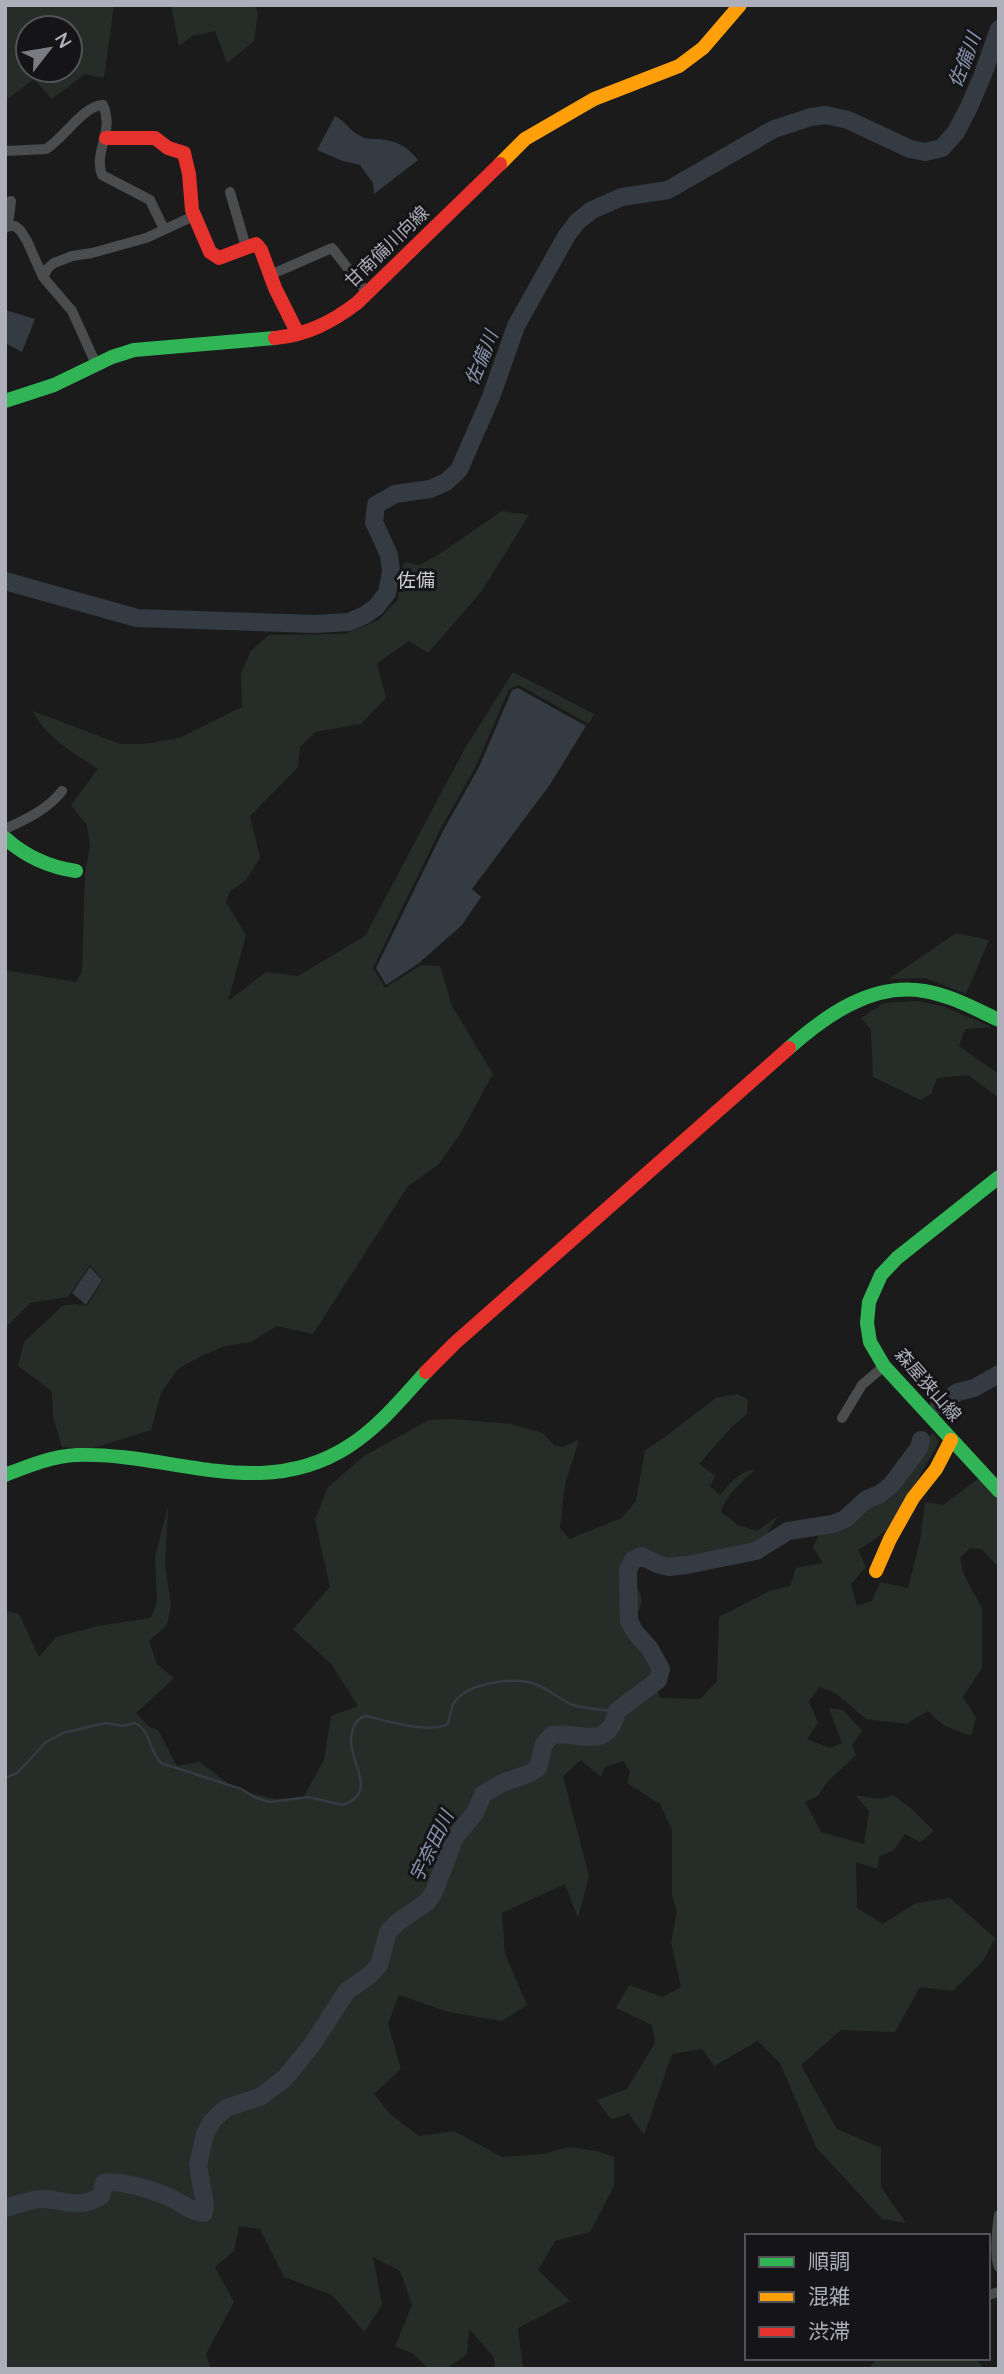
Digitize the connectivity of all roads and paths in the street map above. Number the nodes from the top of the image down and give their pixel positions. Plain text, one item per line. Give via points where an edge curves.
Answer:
1 (740, 5) edge
2 (106, 138) junction
3 (5, 151) edge
4 (230, 191) dead end
5 (11, 201) dead end
6 (194, 216) junction
7 (5, 221) edge
8 (5, 228) edge
9 (164, 229) junction
10 (246, 247) junction
11 (270, 275) junction
12 (43, 277) junction
13 (367, 293) junction
14 (298, 334) junction
15 (96, 364) junction
16 (5, 401) edge
17 (62, 790) dead end
18 (5, 829) edge
19 (5, 838) edge
20 (76, 871) dead end
21 (999, 1020) edge
22 (999, 1177) edge
23 (884, 1366) junction
24 (842, 1418) dead end
25 (951, 1440) junction
26 (5, 1475) edge
27 (999, 1491) edge
28 (876, 1571) dead end
29 (999, 2215) edge
30 (999, 2267) edge

1 - 13 street, 甘南備川向線 via 703,48 679,66 594,99 525,139
2 - 3 street via 106,113 103,105 96,105 46,149
2 - 6 street via 155,138 184,153
2 - 9 street via 99,160 102,175 150,200
4 - 10 street
5 - 7 street
6 - 9 street
6 - 10 street via 214,257
8 - 12 street via 20,230
9 - 12 street via 54,263
10 - 11 street via 256,244
11 - 13 street via 332,248
11 - 14 street
12 - 15 street via 72,311
13 - 14 street, 甘南備川向線 via 331,322
14 - 15 street, 甘南備川向線 via 145,348
15 - 16 street, 甘南備川向線 via 54,385
17 - 18 street via 43,810
19 - 20 street via 52,868
21 - 26 street via 937,993 902,989 831,1014 447,1350 372,1430 334,1455 299,1469 265,1474 74,1455
22 - 23 street, 森屋狭山線 via 881,1275 869,1302 867,1323 870,1342
23 - 24 street via 862,1385
23 - 25 street, 森屋狭山線
25 - 27 street, 森屋狭山線
25 - 28 street via 936,1469 913,1497
29 - 30 street via 995,2251

